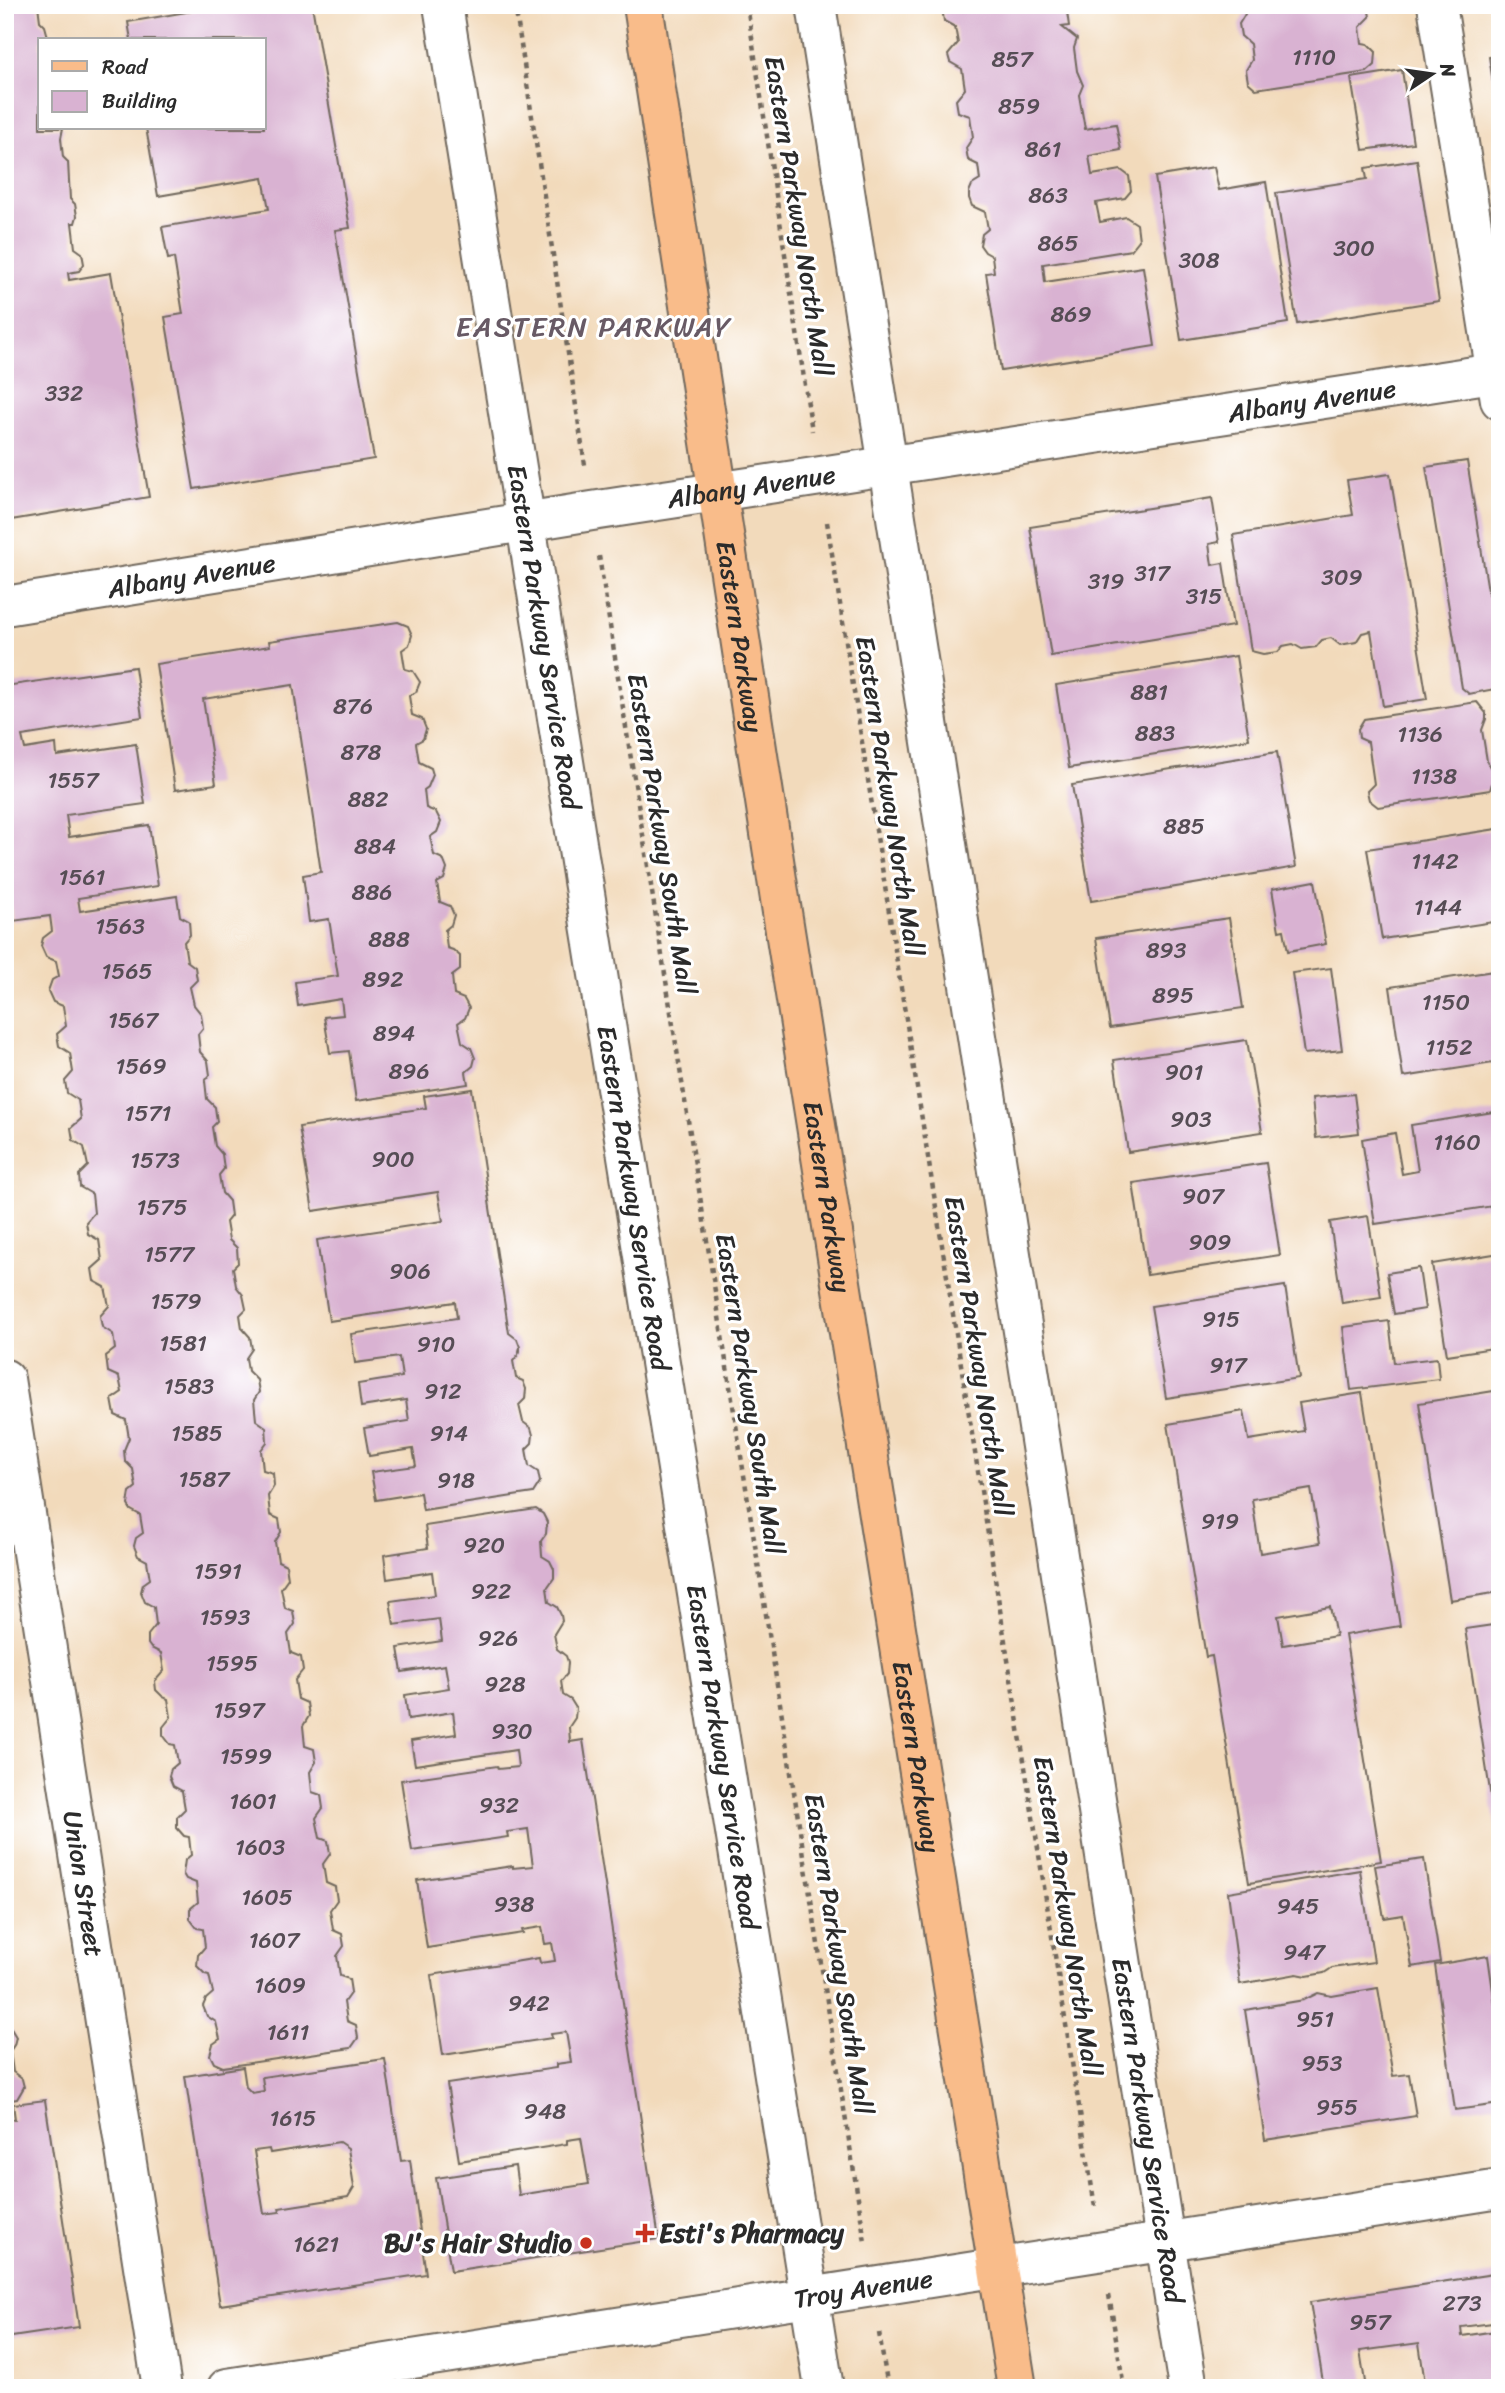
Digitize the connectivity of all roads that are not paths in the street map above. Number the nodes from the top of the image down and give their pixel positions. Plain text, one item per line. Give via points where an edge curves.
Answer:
1 (443, 5) edge
2 (643, 5) edge
3 (816, 5) edge
4 (1437, 5) edge
5 (1498, 382) edge
6 (889, 467) junction
7 (719, 493) junction
8 (525, 523) junction
9 (5, 606) edge
10 (5, 1379) edge
11 (1500, 2189) edge
12 (1165, 2242) junction
13 (997, 2267) junction
14 (810, 2296) junction
15 (162, 2388) edge
16 (227, 2388) edge
17 (824, 2388) edge
18 (1017, 2388) edge
19 (1188, 2388) edge

1 - 8 street, Eastern Parkway Service Road
2 - 7 main road, Eastern Parkway
3 - 6 street, Eastern Parkway Service Road
4 - 5 street
5 - 6 street, Albany Avenue
6 - 7 street, Albany Avenue
6 - 12 street, Eastern Parkway Service Road
7 - 8 street, Albany Avenue
7 - 13 main road, Eastern Parkway
8 - 9 street, Albany Avenue
8 - 14 street, Eastern Parkway Service Road
10 - 15 street, Union Street
11 - 12 street, Troy Avenue
12 - 13 street, Troy Avenue
12 - 19 street, Eastern Parkway Service Road
13 - 14 street, Troy Avenue
13 - 18 main road, Eastern Parkway
14 - 16 street, Troy Avenue
14 - 17 street, Eastern Parkway Service Road

